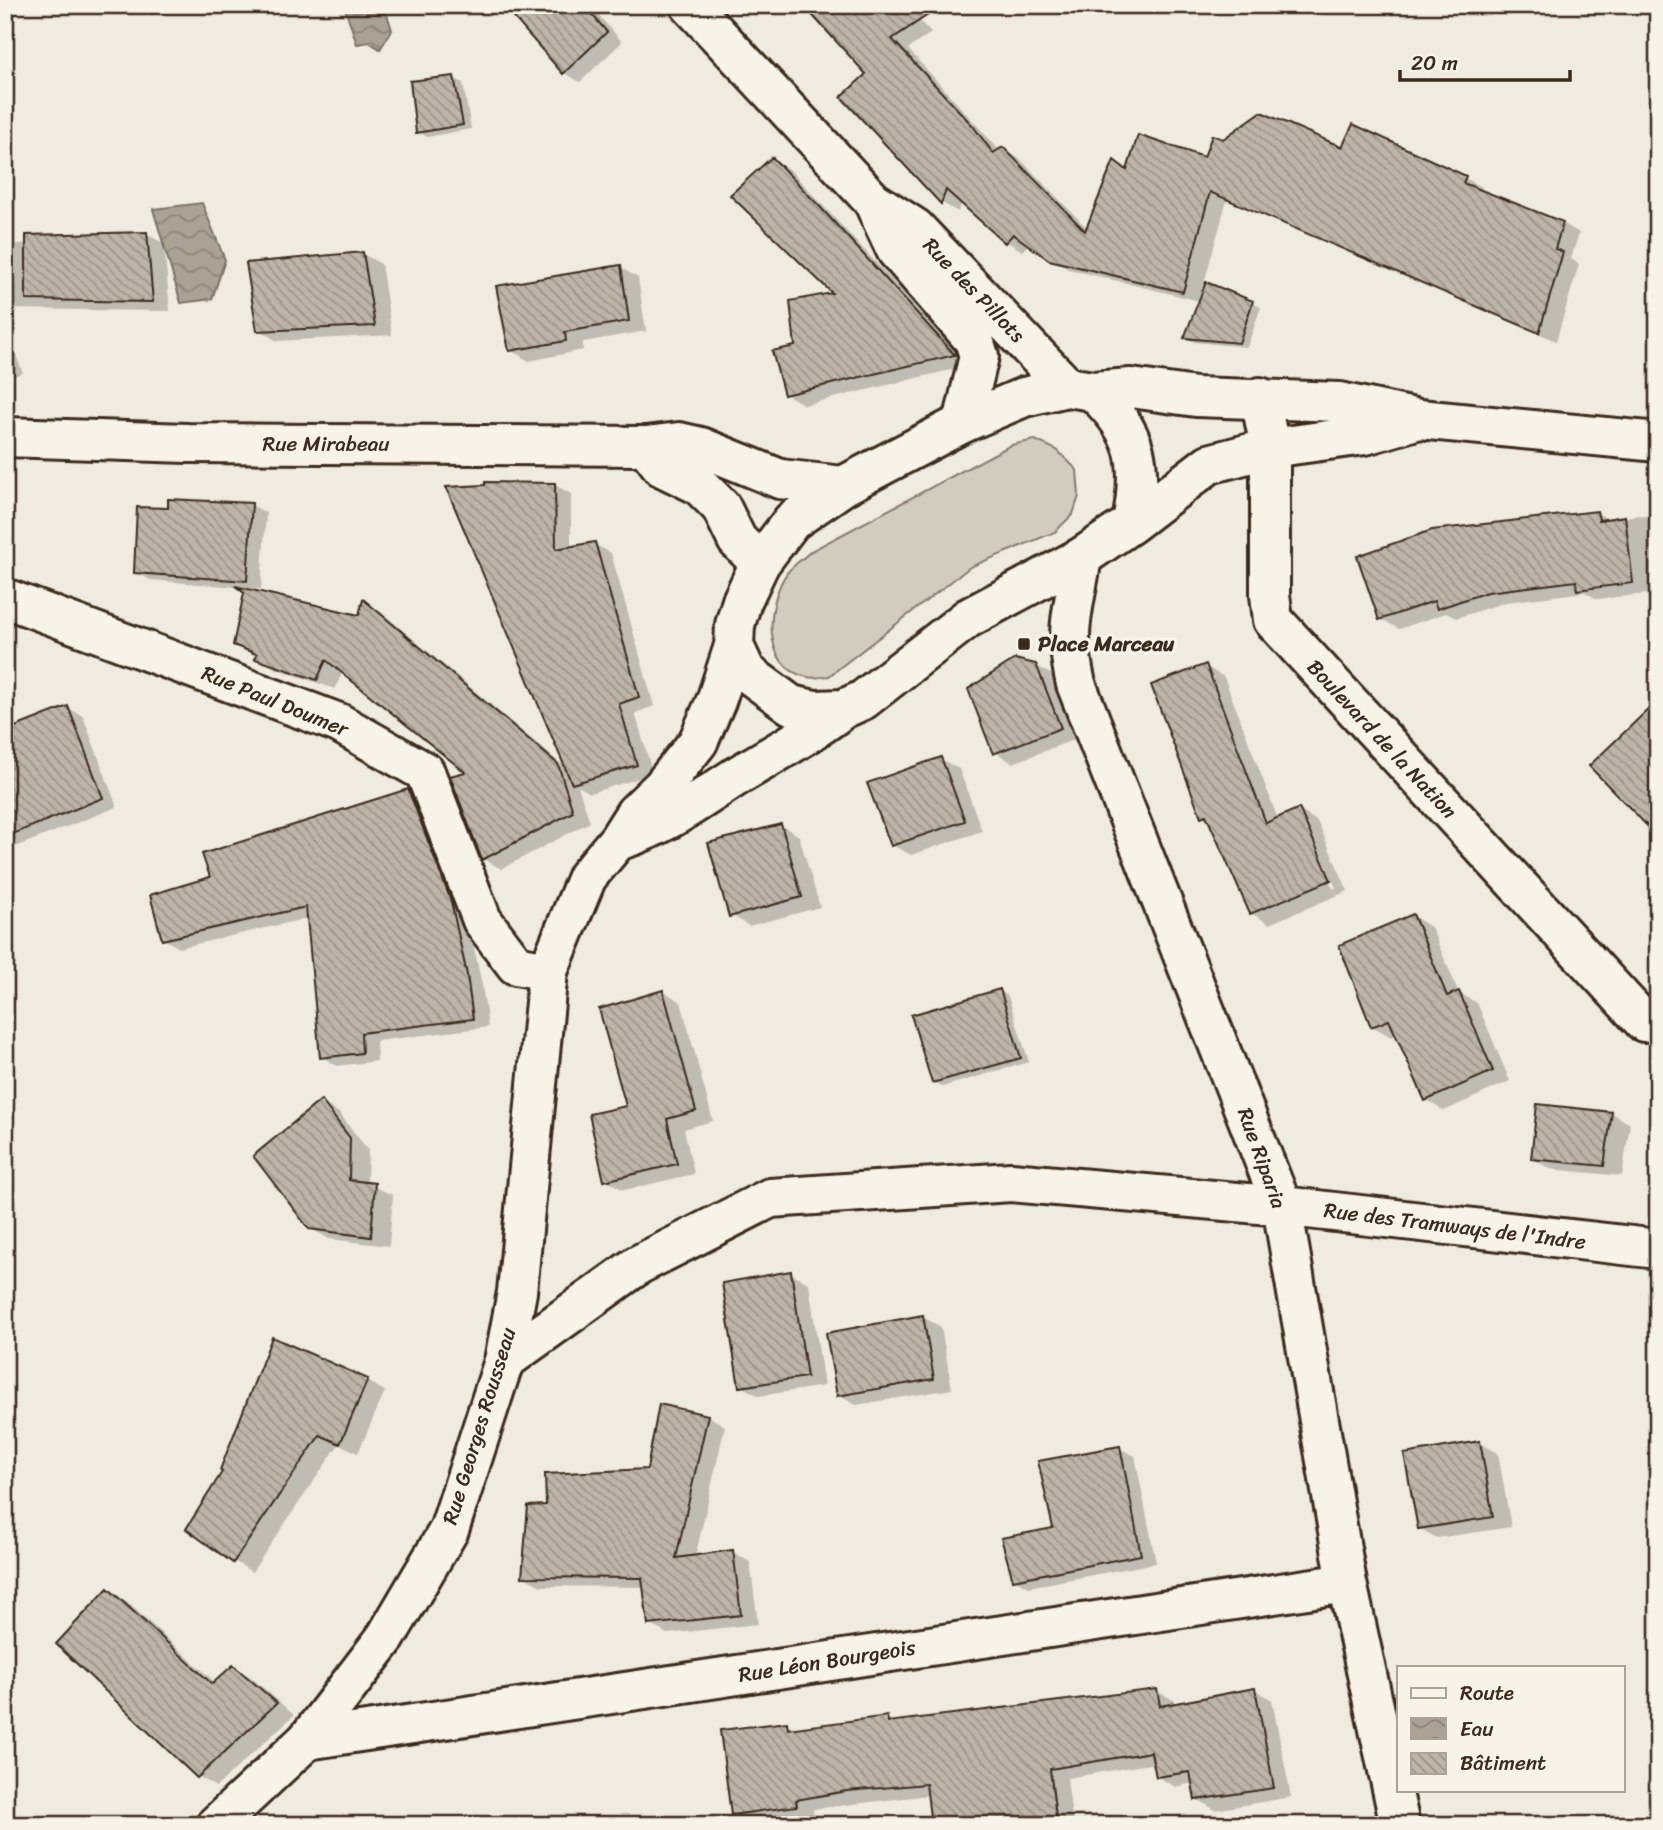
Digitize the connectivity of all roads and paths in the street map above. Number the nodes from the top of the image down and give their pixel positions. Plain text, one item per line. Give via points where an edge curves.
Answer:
1 (690, 5) edge
2 (873, 201) junction
3 (1080, 389) junction
4 (1260, 397) junction
5 (1419, 419) junction
6 (962, 423) junction
7 (5, 436) edge
8 (1658, 442) edge
9 (646, 446) junction
10 (1270, 448) junction
11 (843, 486) junction
12 (1132, 523) junction
13 (1082, 557) junction
14 (760, 563) junction
15 (5, 597) edge
16 (734, 646) junction
17 (843, 709) junction
18 (618, 840) junction
19 (548, 971) junction
20 (1644, 1022) dead end
21 (1282, 1206) junction
22 (1658, 1249) edge
23 (504, 1361) junction
24 (1347, 1583) junction
25 (307, 1740) junction
26 (216, 1825) edge
27 (1400, 1825) edge

1 - 2 street, Rue des Pillots
2 - 3 street, Rue des Pillots via 915,228
2 - 6 street, Rue des Pillots via 896,250 974,340 979,356
3 - 4 street
3 - 6 street via 1024,397
3 - 12 street via 1115,412 1132,440 1140,481
4 - 5 street via 1340,402
4 - 10 street, Boulevard de la Nation
5 - 8 street
5 - 10 street via 1365,435
6 - 11 street
7 - 9 street, Rue Mirabeau via 188,443
9 - 11 street, Rue Mirabeau via 679,442 780,478
9 - 14 street via 662,467 699,485 721,507 737,540
10 - 12 street via 1209,464
10 - 20 street, Boulevard de la Nation via 1273,620
11 - 14 street via 792,521
12 - 13 street
13 - 17 street via 968,618 863,700
13 - 21 street, Rue Riparia via 1068,625 1068,654 1076,684
14 - 16 street via 742,601
15 - 19 street, Rue Paul Doumer via 339,723 425,772 482,920 516,965
16 - 17 street via 746,672 791,705
16 - 18 street, Rue Georges Rousseau via 698,742 662,788 635,813
17 - 18 street via 808,736 645,832
18 - 19 street, Rue Georges Rousseau via 587,877
19 - 23 street, Rue Georges Rousseau via 517,1292
21 - 22 street, Rue des Tramways de l'Indre
21 - 23 street, Rue des Tramways de l'Indre via 1011,1182 770,1198 638,1265
21 - 24 street, Rue Riparia
23 - 25 street, Rue Georges Rousseau via 449,1530 386,1637
24 - 25 street, Rue Léon Bourgeois
24 - 27 street, Rue Riparia
25 - 26 street, Rue Georges Rousseau

